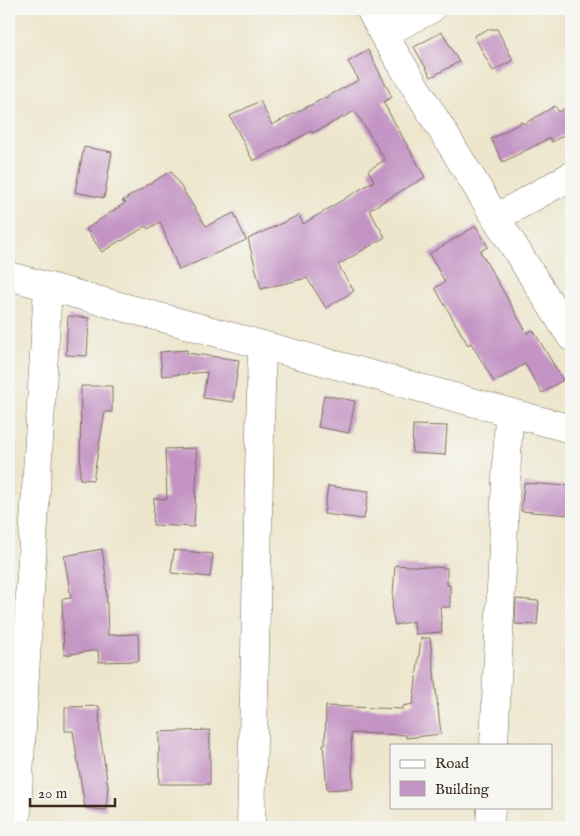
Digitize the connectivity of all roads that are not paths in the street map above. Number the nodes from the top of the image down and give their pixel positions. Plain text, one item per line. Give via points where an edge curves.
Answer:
1 (370, 9) edge
2 (431, 9) edge
3 (383, 34) junction
4 (571, 176) edge
5 (496, 218) junction
6 (9, 276) edge
7 (48, 287) junction
8 (571, 337) edge
9 (262, 345) junction
10 (509, 412) junction
11 (571, 430) edge
12 (494, 744) edge
13 (491, 808) edge
14 (16, 827) edge
15 (251, 827) edge
16 (490, 827) edge

1 - 3 street
2 - 3 street
3 - 5 street
4 - 5 street
5 - 8 street
6 - 7 street
7 - 9 street
7 - 14 street
9 - 10 street
9 - 15 street
10 - 11 street
10 - 12 street
13 - 16 street

